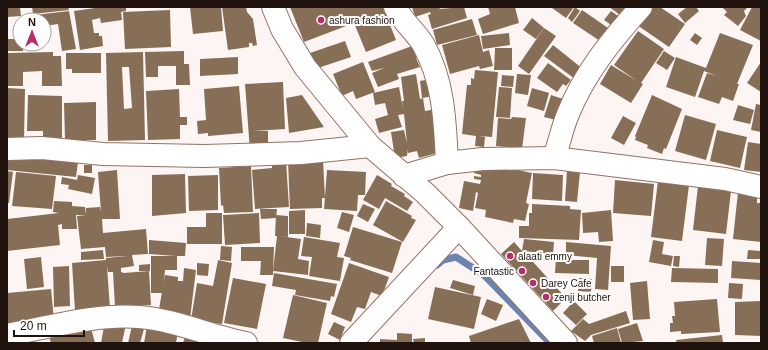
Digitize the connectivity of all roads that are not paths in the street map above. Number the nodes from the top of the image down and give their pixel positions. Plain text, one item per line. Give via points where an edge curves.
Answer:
1 (273, 7) edge
2 (395, 7) edge
3 (641, 7) edge
4 (370, 146) junction
5 (7, 149) edge
6 (554, 158) junction
7 (447, 163) junction
8 (404, 176) junction
9 (761, 187) edge
10 (459, 227) junction
11 (7, 335) edge
12 (246, 343) edge
13 (351, 343) edge
14 (566, 343) edge

1 - 4 street via 282,29 305,67
2 - 7 street via 422,42 432,61 444,107
3 - 6 street via 610,42 587,78 568,114
4 - 5 street via 301,153 204,156 103,154 42,148
4 - 8 street
6 - 7 street via 483,159
6 - 9 street via 725,179
7 - 8 street
8 - 10 street
10 - 13 street
10 - 14 street
11 - 12 street via 104,317 140,317 178,324

